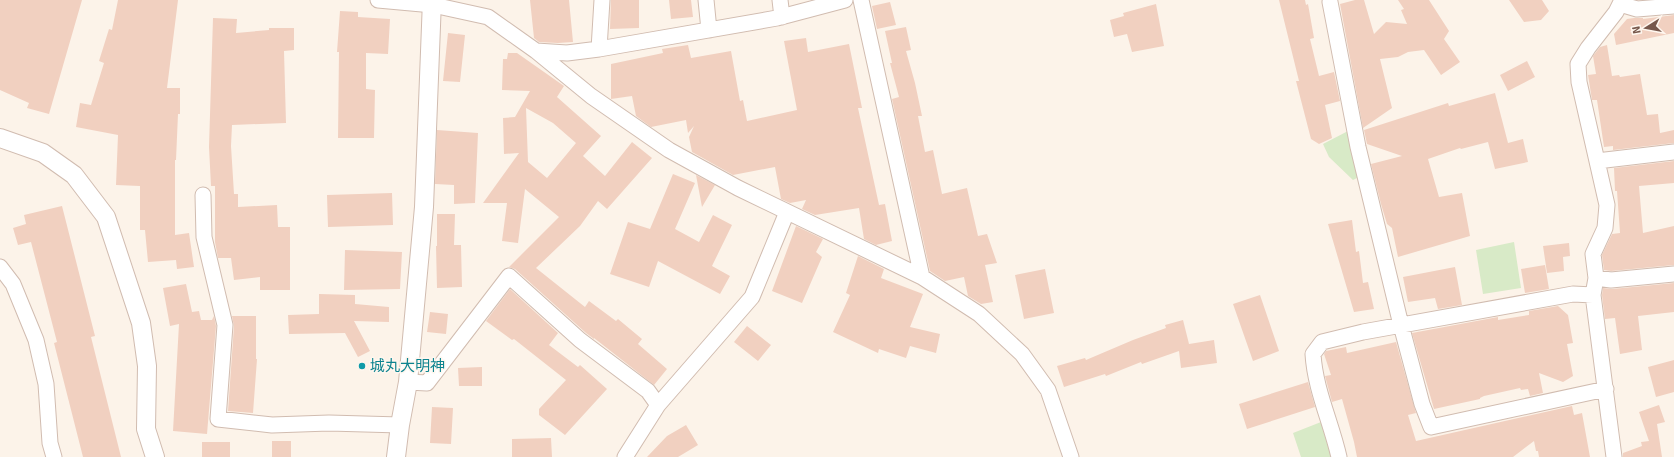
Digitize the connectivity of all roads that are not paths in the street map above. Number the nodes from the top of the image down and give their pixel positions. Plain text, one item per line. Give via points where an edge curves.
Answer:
1 (378, 0) edge
2 (602, 0) edge
3 (706, 0) edge
4 (780, 0) edge
5 (844, 0) edge
6 (861, 0) edge
7 (1330, 2) dead end
8 (1621, 2) edge
9 (433, 3) edge
10 (1674, 6) edge
11 (782, 17) junction
12 (709, 30) junction
13 (599, 49) junction
14 (536, 51) junction
15 (0, 138) edge
16 (1674, 152) edge
17 (1597, 161) junction
18 (203, 195) dead end
19 (787, 212) junction
20 (0, 266) edge
21 (1674, 274) edge
22 (922, 277) junction
23 (1596, 278) junction
24 (1593, 295) junction
25 (1400, 325) junction
26 (408, 382) junction
27 (1606, 389) junction
28 (658, 406) junction
29 (400, 425) junction
30 (54, 457) edge
31 (155, 457) edge
32 (396, 457) edge
33 (625, 457) edge
34 (1071, 457) edge
35 (1339, 457) edge
36 (1614, 457) edge

1 - 9 street
2 - 13 street
3 - 12 street
4 - 11 street
5 - 11 street
6 - 22 street
7 - 25 street via 1358,147
8 - 10 street via 1637,9
8 - 17 street via 1578,64 1579,82
9 - 14 street via 488,17
9 - 26 street via 424,207
11 - 12 street
12 - 13 street
13 - 14 street via 567,53
14 - 19 street via 590,96 669,150
15 - 31 street via 43,152 74,175 106,217 141,323 148,366 146,429
16 - 17 street
17 - 23 street via 1607,205 1606,228 1593,254
18 - 29 street via 204,237 225,325 218,419 272,425
19 - 22 street
19 - 28 street via 752,297
20 - 30 street via 13,284 36,340 46,384 50,444
21 - 23 street via 1611,280
22 - 34 street via 979,314 1022,354 1048,390
23 - 24 street
24 - 25 street via 1573,294
24 - 27 street
25 - 27 street via 1431,427
25 - 35 street via 1322,342 1313,354 1314,372
26 - 28 street via 428,383 509,276 580,340 648,391
26 - 29 street
27 - 36 street
28 - 33 street
29 - 32 street

